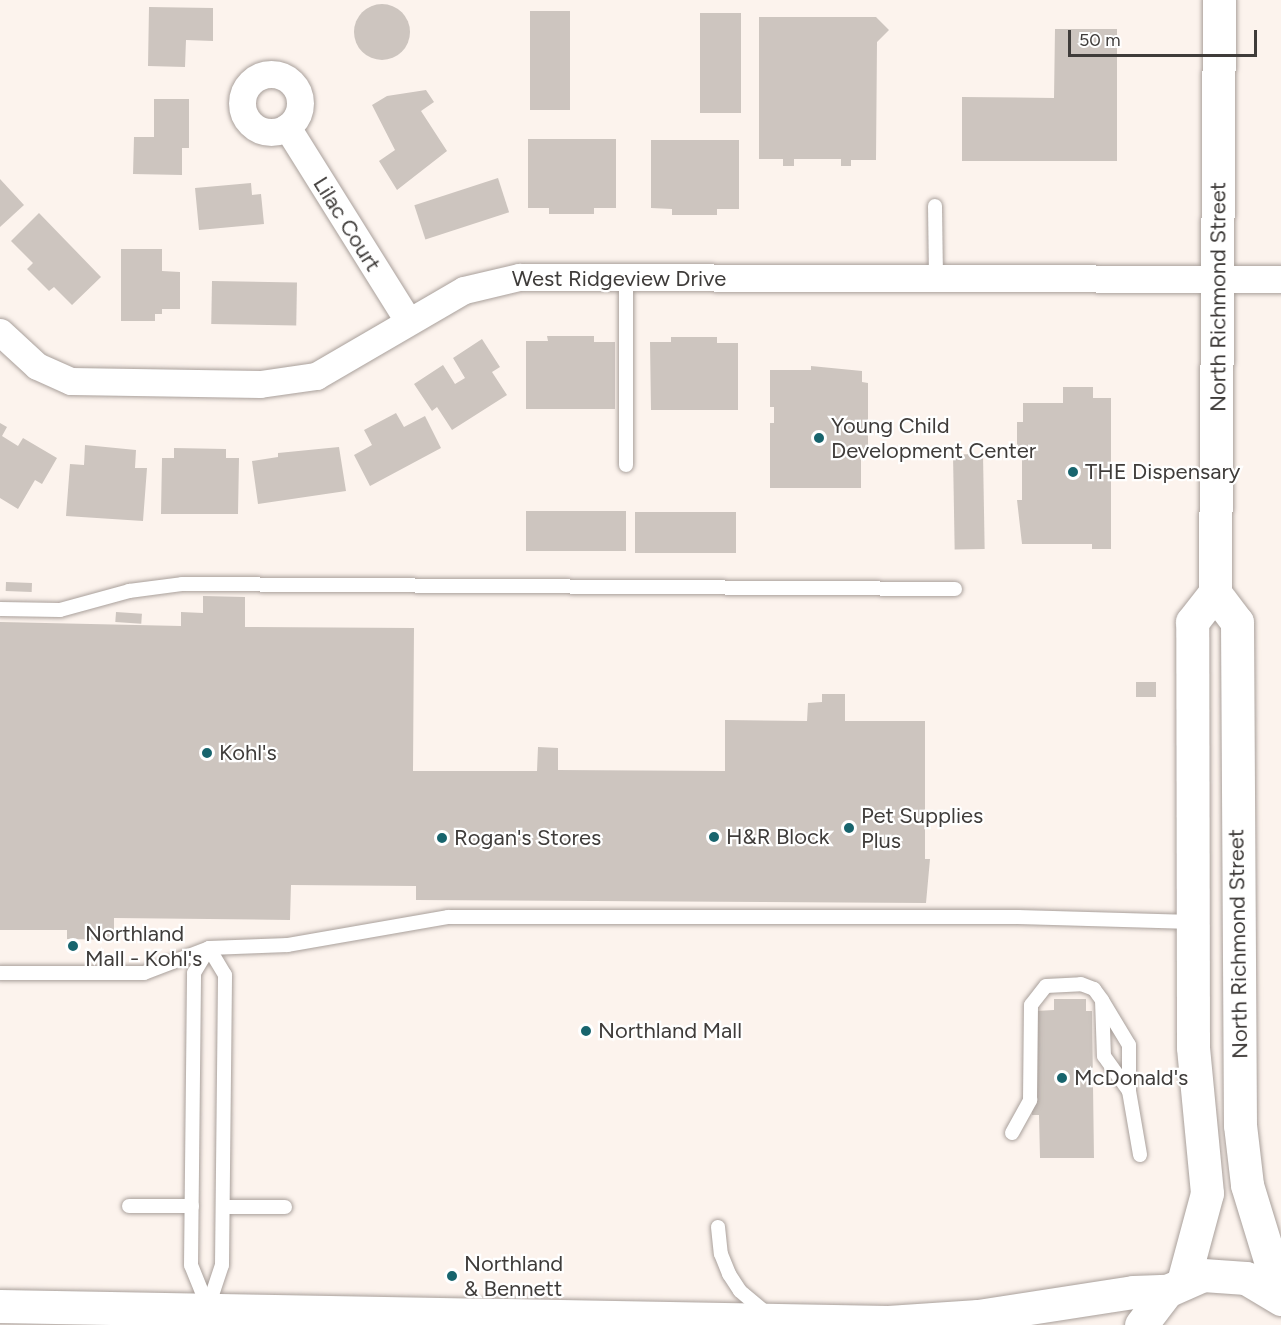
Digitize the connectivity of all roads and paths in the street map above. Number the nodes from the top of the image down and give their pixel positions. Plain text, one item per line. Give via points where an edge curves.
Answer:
1 (1219, 0) edge
2 (287, 127) dead end
3 (936, 206) dead end
4 (627, 276) junction
5 (1218, 279) junction
6 (1281, 279) edge
7 (936, 280) junction
8 (408, 321) junction
9 (0, 332) edge
10 (626, 465) dead end
11 (955, 589) dead end
12 (1215, 593) junction
13 (0, 609) edge
14 (1193, 922) junction
15 (209, 948) junction
16 (0, 973) edge
17 (1102, 1000) junction
18 (1129, 1091) junction
19 (1012, 1133) dead end
20 (1140, 1155) dead end
21 (129, 1206) dead end
22 (192, 1206) junction
23 (223, 1207) junction
24 (285, 1207) dead end
25 (718, 1227) dead end
26 (1175, 1286) junction
27 (1281, 1298) edge
28 (0, 1306) edge
29 (208, 1316) edge
30 (780, 1323) junction
31 (1142, 1325) edge

1 - 5 main road, North Richmond Street
2 - 8 street, Lilac Court
3 - 7 lane
4 - 7 street, West Ridgeview Drive
4 - 8 street, West Ridgeview Drive via 519,277 491,282 464,291
4 - 10 lane
5 - 6 street, West Ridgeview Drive
5 - 7 street, West Ridgeview Drive
5 - 12 main road, North Richmond Street
8 - 9 street, West Ridgeview Drive via 316,376 260,384 71,381 37,366
11 - 13 lane via 182,584 129,591 60,610
12 - 14 main road, North Richmond Street via 1192,622
12 - 27 main road, North Richmond Street via 1237,622 1240,1125 1247,1185
14 - 15 lane via 1018,917 448,917 288,945
14 - 26 main road, North Richmond Street via 1193,1047 1207,1193
15 - 16 lane via 144,973
15 - 22 lane via 194,973
15 - 23 lane via 225,975
17 - 18 lane via 1129,1046
17 - 18 lane via 1104,1056
17 - 19 lane via 1094,989 1063,982 1046,986 1036,994 1031,1005 1030,1100
18 - 20 lane
21 - 22 lane
22 - 29 lane via 191,1265
23 - 24 lane
23 - 29 lane via 222,1265
25 - 30 lane via 721,1254 740,1291
26 - 27 main road via 1225,1274 1246,1278
26 - 30 main road via 978,1316
26 - 31 main road
28 - 29 main road
29 - 30 main road

